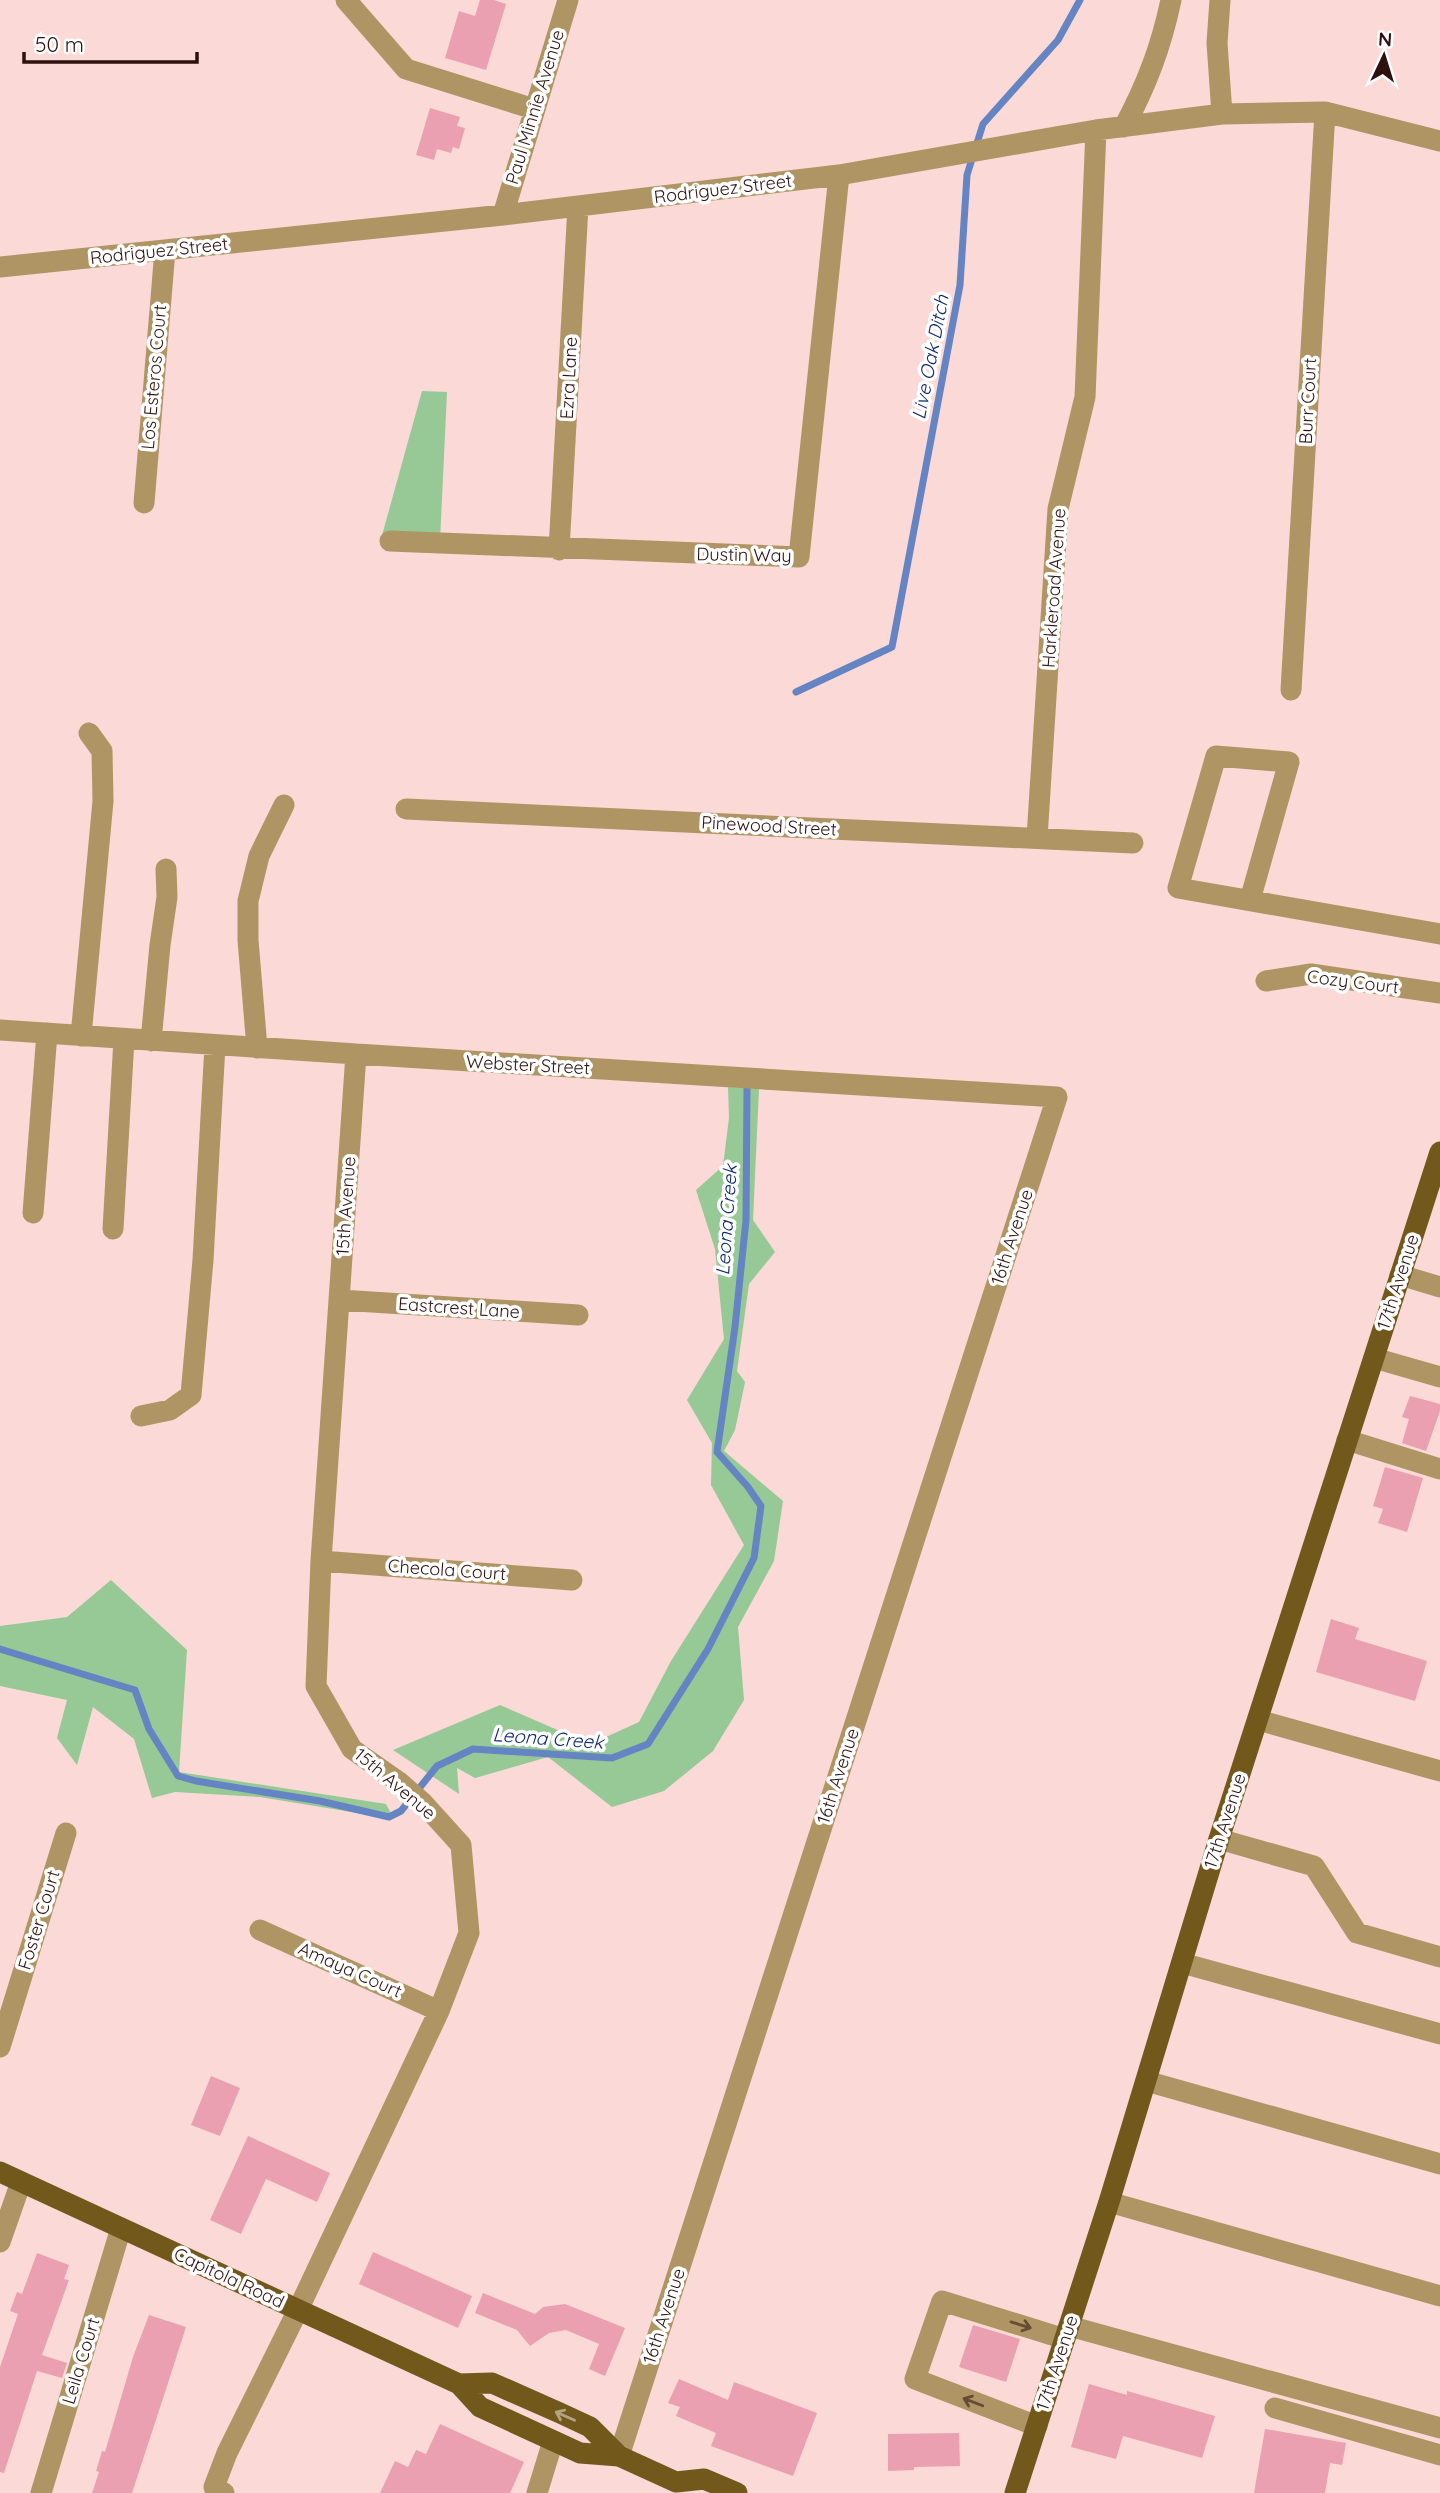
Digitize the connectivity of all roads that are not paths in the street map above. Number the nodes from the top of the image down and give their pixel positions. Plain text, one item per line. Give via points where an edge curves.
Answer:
1 (346, 0) edge
2 (568, 0) edge
3 (1171, 0) edge
4 (1220, 0) edge
5 (534, 110) junction
6 (1325, 112) junction
7 (1222, 114) junction
8 (1124, 127) junction
9 (1097, 130) junction
10 (1440, 141) edge
11 (839, 175) junction
12 (579, 206) junction
13 (503, 215) junction
14 (165, 250) junction
15 (0, 267) edge
16 (144, 503) dead end
17 (390, 541) dead end
18 (559, 550) junction
19 (1290, 690) dead end
20 (89, 733) dead end
21 (284, 805) dead end
22 (406, 809) dead end
23 (1037, 838) junction
24 (1133, 843) dead end
25 (166, 869) dead end
26 (1250, 900) junction
27 (1440, 934) edge
28 (1266, 981) dead end
29 (1440, 993) edge
30 (0, 1030) edge
31 (47, 1034) junction
32 (81, 1036) junction
33 (124, 1039) junction
34 (151, 1041) junction
35 (215, 1045) junction
36 (257, 1048) junction
37 (356, 1054) junction
38 (1057, 1097) joint
39 (1440, 1153) edge
40 (33, 1213) dead end
41 (113, 1229) dead end
42 (1400, 1275) junction
43 (1440, 1287) edge
44 (340, 1300) junction
45 (578, 1315) dead end
46 (1374, 1358) junction
47 (1440, 1377) edge
48 (141, 1416) dead end
49 (1347, 1440) junction
50 (1440, 1469) edge
51 (321, 1561) junction
52 (572, 1580) dead end
53 (1258, 1720) junction
54 (1440, 1771) edge
55 (66, 1833) dead end
56 (1219, 1839) junction
57 (260, 1930) dead end
58 (1440, 1957) edge
59 (1182, 1963) junction
60 (439, 2011) junction
61 (1440, 2034) edge
62 (0, 2047) edge
63 (1146, 2081) junction
64 (1440, 2164) edge
65 (0, 2172) edge
66 (21, 2182) junction
67 (1109, 2202) junction
68 (121, 2228) junction
69 (0, 2242) edge
70 (1440, 2296) edge
71 (298, 2310) junction
72 (1067, 2333) junction
73 (458, 2384) junction
74 (1275, 2409) dead end
75 (1037, 2426) junction
76 (1440, 2428) edge
77 (553, 2441) junction
78 (1440, 2455) edge
79 (619, 2456) junction
80 (676, 2489) edge
81 (212, 2491) edge
82 (41, 2493) edge
83 (537, 2493) edge
84 (737, 2493) edge
85 (1015, 2493) edge

1 - 5 street via 405,69
2 - 5 street, Paul Minnie Avenue
3 - 8 street via 1146,85
4 - 7 street via 1217,43
5 - 13 street, Paul Minnie Avenue
6 - 7 street, Rodriguez Street
6 - 10 street, Rodriguez Street
6 - 19 street, Burr Court
7 - 8 street, Rodriguez Street
8 - 9 street, Rodriguez Street
9 - 11 street, Rodriguez Street
9 - 23 street, Harkleroad Avenue via 1085,397 1058,509
11 - 12 street, Rodriguez Street
11 - 18 street, Dustin Way via 799,557
12 - 13 street, Rodriguez Street
12 - 18 street, Ezra Lane
13 - 14 street, Rodriguez Street
14 - 15 street, Rodriguez Street
14 - 16 street, Los Esteros Court
17 - 18 street, Dustin Way
20 - 32 street via 102,751 103,801
21 - 36 street via 259,856 248,901
22 - 23 street, Pinewood Street
23 - 24 street, Pinewood Street
25 - 34 street
26 - 26 street via 1178,888 1216,757 1289,762
26 - 27 street
28 - 29 street, Cozy Court via 1311,974
30 - 31 street, Webster Street
31 - 32 street, Webster Street
31 - 40 street
32 - 33 street, Webster Street
33 - 34 street, Webster Street
33 - 41 street
34 - 35 street, Webster Street
35 - 36 street, Webster Street
35 - 48 street via 191,1395 170,1410
36 - 37 street, Webster Street
37 - 38 street, Webster Street
37 - 44 street, 15th Avenue
38 - 79 street, 16th Avenue
39 - 42 main road, 17th Avenue
42 - 43 street
42 - 46 main road, 17th Avenue
44 - 45 street, Eastcrest Lane
44 - 51 street, 15th Avenue
46 - 47 street
46 - 49 main road, 17th Avenue
49 - 50 street
49 - 53 main road, 17th Avenue
51 - 52 street, Checola Court
51 - 60 street, 15th Avenue via 317,1686 352,1749 423,1803 461,1845 469,1933
53 - 54 street
53 - 56 main road, 17th Avenue
55 - 62 street, Foster Court
56 - 58 street via 1314,1866 1357,1933
56 - 59 main road, 17th Avenue
57 - 60 street, Amaya Court
59 - 61 street
59 - 63 main road, 17th Avenue
60 - 71 street, 15th Avenue
63 - 64 street
63 - 67 main road, 17th Avenue
65 - 66 main road, Capitola Road
66 - 68 main road, Capitola Road
66 - 69 street
67 - 70 street
67 - 72 main road, 17th Avenue
68 - 71 main road, Capitola Road
68 - 82 street, Leila Court
71 - 73 main road, Capitola Road
71 - 81 street, 15th Avenue
72 - 75 main road, 17th Avenue
75 -> 72 street via 915,2379 942,2301
72 - 76 street
73 - 77 main road, Capitola Road via 480,2407
79 -> 73 main road, Capitola Road via 590,2427 546,2407 492,2383
74 - 78 street
75 - 85 main road, 17th Avenue
77 - 79 main road, Capitola Road via 580,2453
77 - 83 street
79 - 80 main road, Capitola Road
80 - 84 main road, Capitola Road via 704,2479

